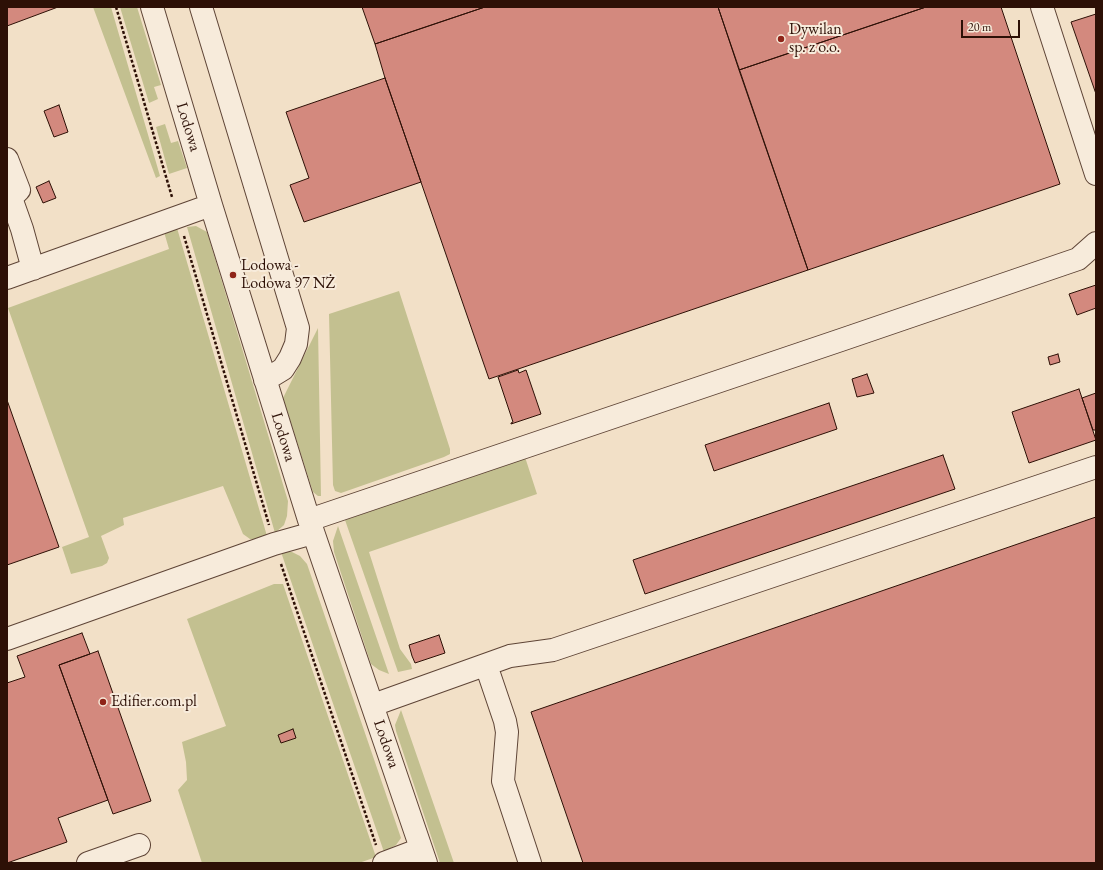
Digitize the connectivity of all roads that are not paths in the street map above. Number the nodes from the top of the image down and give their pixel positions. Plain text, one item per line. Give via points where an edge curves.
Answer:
1 (152, 7) edge
2 (201, 7) edge
3 (1042, 7) edge
4 (7, 159) edge
5 (1096, 174) edge
6 (9, 198) edge
7 (211, 205) junction
8 (1096, 243) edge
9 (33, 269) junction
10 (7, 278) edge
11 (265, 380) junction
12 (1096, 467) edge
13 (311, 526) junction
14 (7, 640) edge
15 (486, 665) junction
16 (373, 705) junction
17 (139, 845) dead end
18 (380, 856) edge
19 (424, 856) edge
20 (88, 863) edge
21 (530, 863) edge

1 - 7 street, Lodowa
2 - 11 street via 298,328 296,344 290,358 283,369
3 - 5 street
4 - 6 street via 19,190
6 - 9 street via 22,229
7 - 9 street
7 - 11 street, Lodowa
8 - 13 street via 1071,261
9 - 10 street
11 - 13 street, Lodowa
12 - 15 street via 553,650 510,656
13 - 14 street via 274,544
13 - 16 street, Lodowa
15 - 16 street
15 - 21 street via 507,732 503,781
16 - 19 street, Lodowa
17 - 20 street
18 - 19 street

